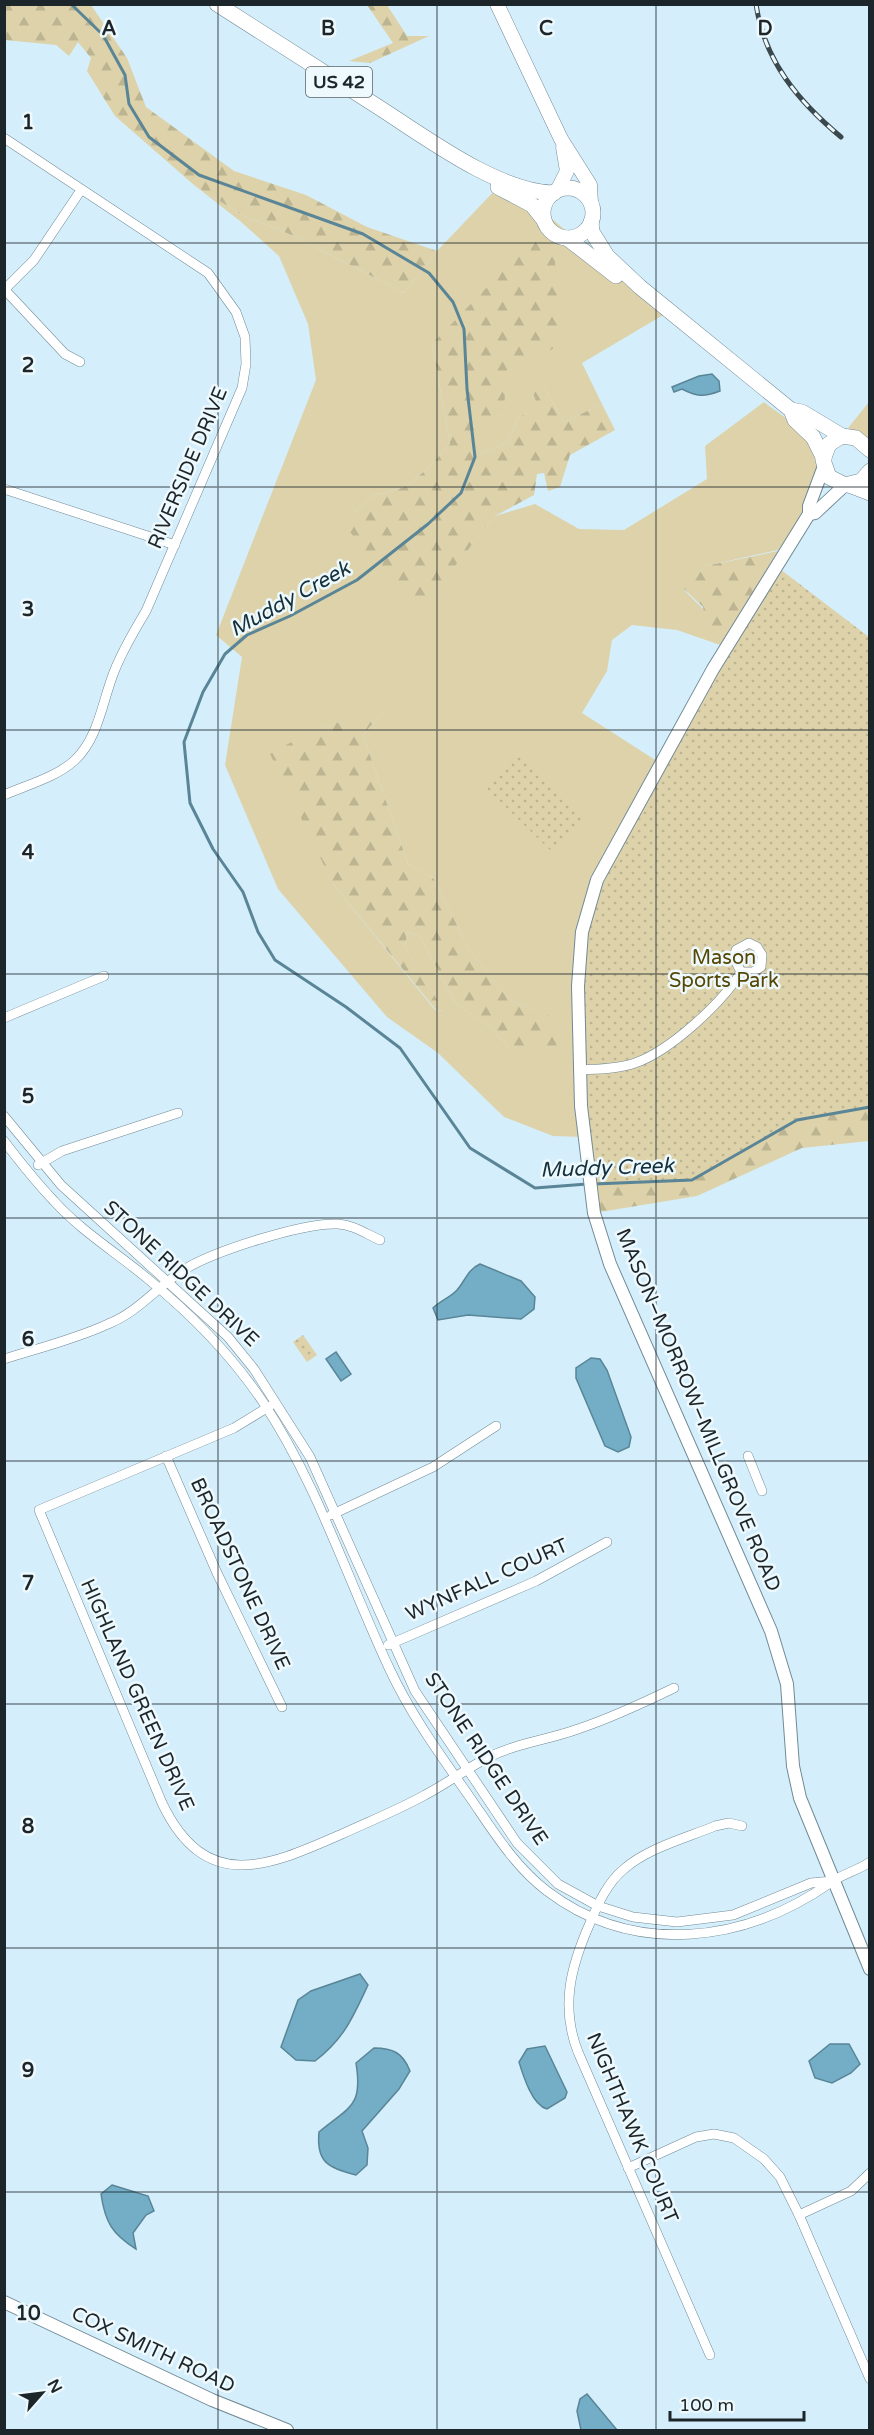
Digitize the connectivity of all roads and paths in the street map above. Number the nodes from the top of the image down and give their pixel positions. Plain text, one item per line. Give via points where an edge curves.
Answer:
1 (217, 4) edge
2 (497, 4) edge
3 (4, 138) edge
4 (561, 139) junction
5 (461, 159) junction
6 (81, 190) junction
7 (556, 192) junction
8 (591, 204) junction
9 (544, 220) junction
10 (591, 222) junction
11 (567, 238) junction
12 (640, 287) junction
13 (5, 290) edge
14 (80, 362) dead end
15 (791, 410) junction
16 (842, 436) junction
17 (870, 450) edge
18 (824, 462) junction
19 (870, 471) edge
20 (847, 485) junction
21 (4, 489) edge
22 (870, 493) edge
23 (809, 514) junction
24 (175, 545) junction
25 (4, 795) edge
26 (741, 972) dead end
27 (104, 976) dead end
28 (4, 1018) edge
29 (580, 1070) junction
30 (178, 1113) dead end
31 (4, 1116) edge
32 (4, 1141) edge
33 (41, 1162) junction
34 (30, 1172) junction
35 (380, 1240) dead end
36 (169, 1282) junction
37 (161, 1290) junction
38 (4, 1359) edge
39 (276, 1401) junction
40 (267, 1409) junction
41 (496, 1426) dead end
42 (166, 1456) junction
43 (748, 1456) dead end
44 (762, 1491) dead end
45 (336, 1513) junction
46 (324, 1518) junction
47 (607, 1542) dead end
48 (393, 1642) junction
49 (381, 1648) junction
50 (674, 1688) dead end
51 (282, 1707) dead end
52 (467, 1770) junction
53 (455, 1777) junction
54 (742, 1826) dead end
55 (870, 1862) edge
56 (832, 1881) junction
57 (598, 1906) junction
58 (593, 1917) junction
59 (870, 1969) edge
60 (628, 2168) junction
61 (870, 2173) edge
62 (798, 2215) junction
63 (4, 2302) edge
64 (710, 2355) dead end
65 (870, 2379) edge
66 (287, 2430) edge

1 - 5 main road, US 42
2 - 4 main road
3 - 6 street, RIVERSIDE DRIVE
4 - 7 main road via 567,171
4 - 8 main road via 590,185
5 - 7 main road, US 42 via 537,193
5 - 9 main road, US 42 via 464,166 488,182 532,205
6 - 13 street via 34,260
6 - 24 street, RIVERSIDE DRIVE via 208,273 236,312 245,337 242,388
7 - 8 main road via 573,189
7 - 9 main road via 543,209
8 - 10 main road
9 - 11 main road via 550,231
10 - 11 main road via 582,234
10 - 12 main road via 592,232 607,256
11 - 12 main road via 622,280
12 - 15 main road
13 - 14 street via 65,354
15 - 16 main road via 802,412
15 - 18 main road via 795,420 813,437
16 - 17 main road via 856,438
16 - 18 main road via 830,444
18 - 20 main road via 829,477
18 - 23 street, MASON–MORROW–MILLGROVE ROAD
19 - 20 main road via 861,481
20 - 22 main road
20 - 23 street, MASON–MORROW–MILLGROVE ROAD via 816,513
21 - 24 street
23 - 29 street, MASON–MORROW–MILLGROVE ROAD via 726,647 597,880 579,952
24 - 25 street, RIVERSIDE DRIVE via 146,611 125,645 87,746 64,767
26 - 29 street via 729,992 658,1052 627,1066
27 - 28 street
29 - 56 street, MASON–MORROW–MILLGROVE ROAD via 586,1166 594,1213 610,1264 771,1631 787,1684 795,1780
30 - 33 street via 87,1142
31 - 33 street, STONE RIDGE DRIVE
32 - 34 street, STONE RIDGE DRIVE
33 - 34 street
33 - 36 street, STONE RIDGE DRIVE via 109,1231
34 - 37 street, STONE RIDGE DRIVE via 55,1203
35 - 36 street via 353,1226 312,1225 203,1258
36 - 37 street
36 - 39 street, STONE RIDGE DRIVE via 228,1337
37 - 38 street via 108,1324
37 - 40 street, STONE RIDGE DRIVE via 222,1351
39 - 40 street, HIGHLAND GREEN DRIVE
39 - 45 street, STONE RIDGE DRIVE via 310,1457
40 - 42 street, HIGHLAND GREEN DRIVE via 234,1428
40 - 46 street, STONE RIDGE DRIVE
41 - 45 street via 434,1467
42 - 51 street, BROADSTONE DRIVE
42 - 53 street, HIGHLAND GREEN DRIVE via 39,1510 162,1803 185,1840 223,1863 270,1864 396,1810
43 - 44 street
45 - 46 street
45 - 48 street, STONE RIDGE DRIVE
46 - 49 street, STONE RIDGE DRIVE
47 - 48 street, WYNFALL COURT via 536,1581
48 - 49 street, WYNFALL COURT
48 - 52 street, STONE RIDGE DRIVE via 416,1691
49 - 53 street, STONE RIDGE DRIVE via 403,1695
50 - 52 street, HIGHLAND GREEN DRIVE via 576,1730 531,1740
52 - 53 street, HIGHLAND GREEN DRIVE
52 - 57 street, STONE RIDGE DRIVE via 530,1857 558,1884
53 - 58 street, STONE RIDGE DRIVE via 524,1869 562,1901
54 - 57 street, NIGHTHAWK COURT via 716,1826 634,1861 614,1879
55 - 56 street
56 - 57 street, STONE RIDGE DRIVE via 811,1883 733,1915 703,1921 656,1921
56 - 58 street, STONE RIDGE DRIVE via 815,1895 765,1917 707,1934 654,1934
56 - 59 street, MASON–MORROW–MILLGROVE ROAD
57 - 58 street, NIGHTHAWK COURT
58 - 60 street, NIGHTHAWK COURT via 575,1959 569,1990 569,2023
60 - 62 street via 696,2138 714,2134 734,2138 780,2177
60 - 64 street, NIGHTHAWK COURT
61 - 62 street via 852,2191
62 - 65 street
63 - 66 street, COX SMITH ROAD via 212,2400

